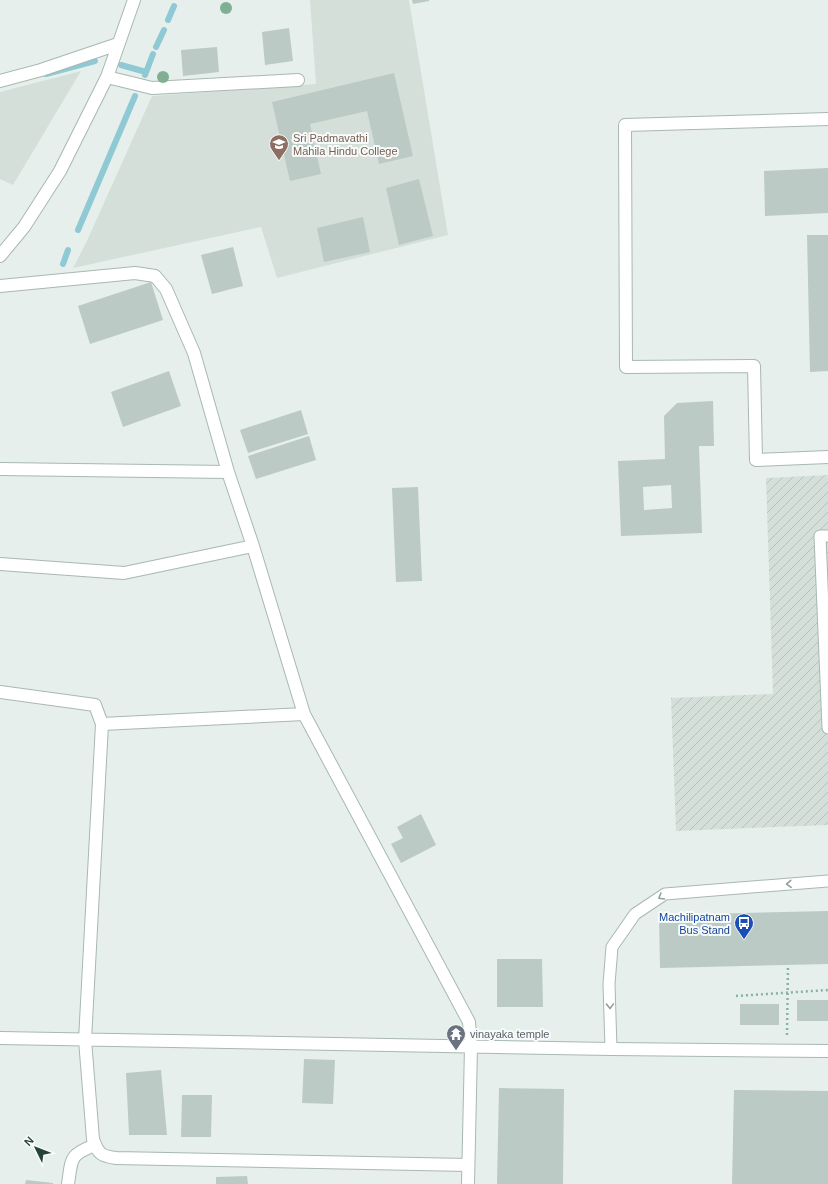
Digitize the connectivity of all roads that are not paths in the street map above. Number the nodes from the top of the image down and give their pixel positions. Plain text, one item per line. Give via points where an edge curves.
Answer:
1 (134, 0) edge
2 (118, 44) junction
3 (107, 77) junction
4 (298, 80) dead end
5 (0, 81) edge
6 (828, 119) edge
7 (0, 256) edge
8 (0, 286) edge
9 (828, 457) edge
10 (0, 469) edge
11 (228, 472) junction
12 (828, 536) edge
13 (252, 546) junction
14 (0, 564) edge
15 (0, 692) edge
16 (304, 714) junction
17 (102, 724) junction
18 (828, 728) edge
19 (828, 881) edge
20 (0, 1038) edge
21 (85, 1040) junction
22 (471, 1046) junction
23 (611, 1049) junction
24 (828, 1051) edge
25 (95, 1145) junction
26 (468, 1165) junction
27 (68, 1184) edge
28 (468, 1184) edge

1 - 2 street
2 - 3 street
2 - 5 street
3 - 4 street via 152,88
3 - 7 street via 60,171 24,227
6 - 9 street via 625,125 626,367 754,366 756,460
8 - 11 street via 135,273 155,276 166,289 194,353
10 - 11 street
11 - 13 street
12 - 18 lane via 820,536
13 - 14 street via 124,573
13 - 16 street
15 - 17 street via 94,705
16 - 17 street
16 - 22 street via 469,1022
17 - 21 street
19 -> 23 lane via 665,894 635,914 612,947 609,984
20 - 21 street
21 - 22 street
21 - 25 street
22 - 23 street
22 - 26 street
23 - 24 street
25 - 26 street via 96,1150 103,1156 116,1158
25 - 27 street via 76,1154 71,1160
26 - 28 street

